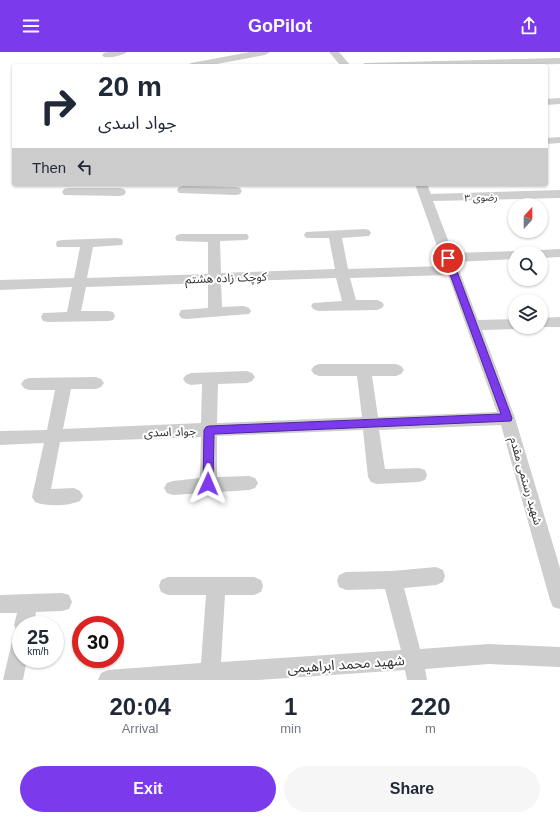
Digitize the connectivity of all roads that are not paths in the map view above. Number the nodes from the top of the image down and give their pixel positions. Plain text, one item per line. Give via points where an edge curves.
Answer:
1 (122, 52) edge
2 (265, 52) edge
3 (334, 52) edge
4 (107, 55) dead end
5 (560, 61) edge
6 (202, 64) edge
7 (344, 64) edge
8 (443, 64) edge
9 (560, 101) edge
10 (548, 102) edge
11 (560, 140) edge
12 (548, 141) edge
13 (93, 188) edge
14 (211, 188) edge
15 (183, 190) dead end
16 (236, 191) dead end
17 (424, 191) edge
18 (68, 192) dead end
19 (120, 192) dead end
20 (560, 194) edge
21 (365, 233) dead end
22 (335, 234) junction
23 (310, 235) dead end
24 (214, 237) junction
25 (243, 237) dead end
26 (181, 238) dead end
27 (117, 242) dead end
28 (88, 243) junction
29 (62, 244) dead end
30 (560, 253) edge
31 (548, 254) edge
32 (508, 256) edge
33 (450, 264) junction
34 (342, 274) junction
35 (214, 278) junction
36 (80, 282) junction
37 (0, 285) edge
38 (350, 305) junction
39 (377, 305) dead end
40 (318, 306) dead end
41 (244, 311) dead end
42 (215, 312) junction
43 (186, 314) dead end
44 (108, 316) dead end
45 (48, 317) dead end
46 (73, 317) junction
47 (560, 322) edge
48 (548, 323) edge
49 (508, 324) edge
50 (473, 326) junction
51 (319, 370) dead end
52 (364, 370) junction
53 (396, 370) dead end
54 (248, 377) dead end
55 (191, 379) dead end
56 (210, 379) junction
57 (96, 383) dead end
58 (29, 384) dead end
59 (64, 384) junction
60 (507, 418) junction
61 (371, 424) junction
62 (209, 430) junction
63 (53, 436) junction
64 (0, 438) edge
65 (419, 475) dead end
66 (249, 483) dead end
67 (208, 484) junction
68 (173, 488) dead end
69 (74, 496) dead end
70 (436, 576) dead end
71 (392, 580) junction
72 (346, 581) dead end
73 (168, 586) dead end
74 (216, 586) junction
75 (254, 586) dead end
76 (560, 600) edge
77 (62, 602) dead end
78 (0, 604) edge
79 (28, 604) junction
80 (26, 616) edge
81 (560, 657) edge
82 (413, 659) junction
83 (15, 668) edge
84 (210, 676) edge
85 (13, 680) edge
86 (108, 680) edge
87 (417, 680) edge

1 - 4 street
2 - 6 street
3 - 7 street
5 - 8 street
9 - 10 street
11 - 12 street
13 - 18 street
13 - 19 street
14 - 15 street
14 - 16 street
17 - 20 street, رضوی ۳
17 - 33 street, شهید رستمی مقدم
21 - 22 street
22 - 23 street
22 - 34 street
24 - 25 street
24 - 26 street
24 - 35 street
27 - 28 street
28 - 29 street
28 - 36 street
30 - 31 street
32 - 33 street, کوچک زاده هشتم
33 - 34 street, کوچک زاده هشتم
33 - 50 street, شهید رستمی مقدم
34 - 35 street, کوچک زاده هشتم
34 - 38 street
35 - 36 street, کوچک زاده هشتم
35 - 42 street
36 - 37 street, کوچک زاده هشتم
36 - 46 street
38 - 39 street
38 - 40 street
41 - 42 street
42 - 43 street
44 - 46 street
45 - 46 street
47 - 48 street
49 - 50 street
50 - 60 street, شهید رستمی مقدم
51 - 52 street
52 - 53 street
52 - 61 street
54 - 56 street
55 - 56 street
56 - 62 street
57 - 59 street
58 - 59 street
59 - 63 street
60 - 61 street, جواد اسدی
60 - 76 street, شهید رستمی مقدم
61 - 62 street, جواد اسدی
61 - 65 street via 377,477
62 - 63 street, جواد اسدی
62 - 67 street
63 - 64 street, جواد اسدی
63 - 69 street via 41,496
66 - 67 street
67 - 68 street
70 - 71 street
71 - 72 street
71 - 82 street
73 - 74 street
74 - 75 street
74 - 84 street
77 - 79 street
78 - 79 street
79 - 80 street
81 - 82 street, شهید محمد ابراهیمی via 488,654
82 - 84 street, شهید محمد ابراهیمی
82 - 87 street
83 - 85 street
84 - 86 street, شهید محمد ابراهیمی

